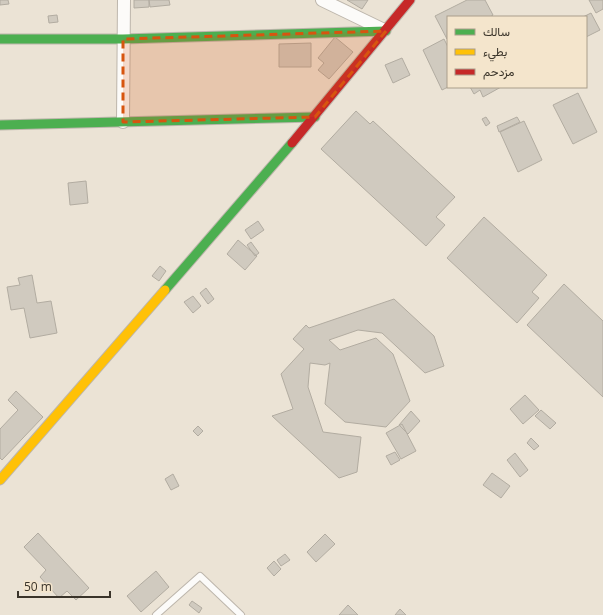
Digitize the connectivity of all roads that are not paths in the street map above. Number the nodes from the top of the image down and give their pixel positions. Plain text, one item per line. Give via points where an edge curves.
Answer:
1 (124, 0) edge
2 (322, 0) edge
3 (410, 0) edge
4 (386, 31) junction
5 (0, 39) edge
6 (124, 39) junction
7 (315, 117) junction
8 (123, 122) junction
9 (0, 125) edge
10 (0, 480) edge
11 (156, 615) edge
12 (241, 615) edge

1 - 6 street
2 - 4 street
3 - 4 street
4 - 6 street
4 - 7 street
5 - 6 street
6 - 8 street
7 - 8 street
7 - 10 street
8 - 9 street
11 - 12 lane via 200,576

